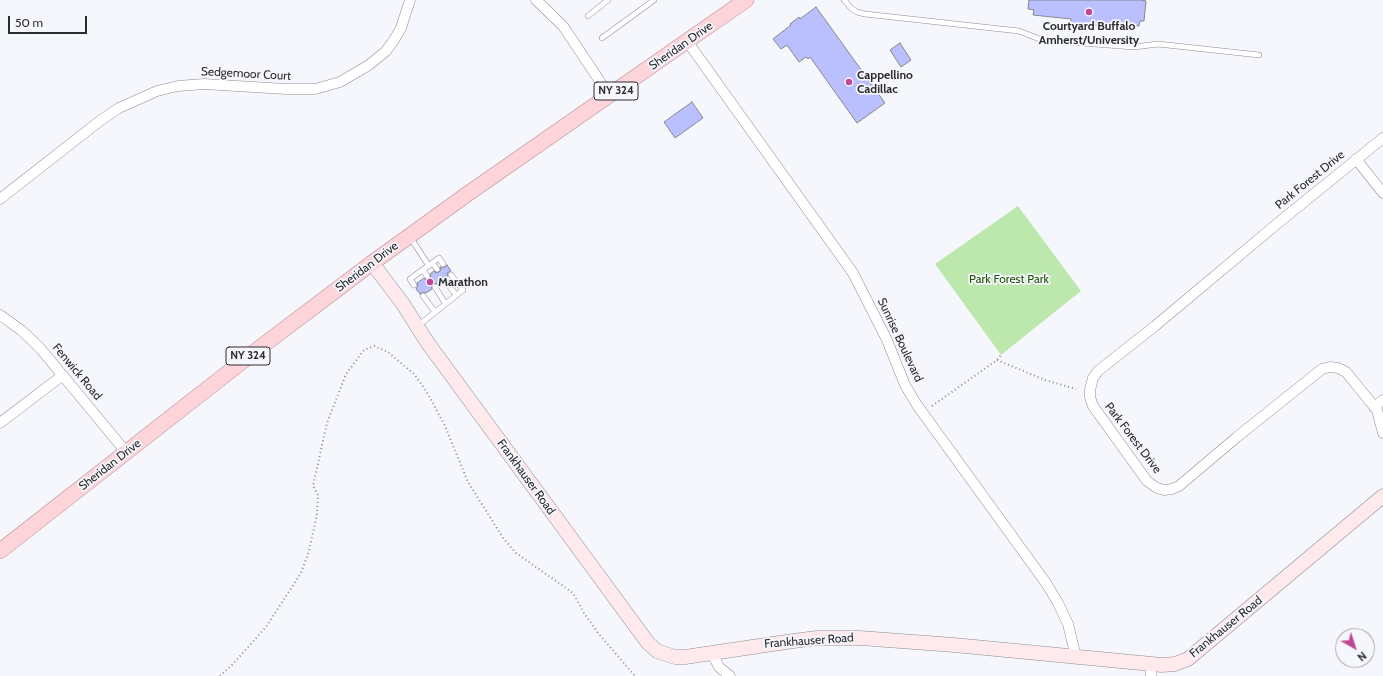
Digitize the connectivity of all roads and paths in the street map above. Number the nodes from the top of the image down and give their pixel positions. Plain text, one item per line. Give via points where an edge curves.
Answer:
1 (410, 0) edge
2 (536, 0) edge
3 (608, 0) edge
4 (654, 0) edge
5 (746, 0) edge
6 (844, 0) edge
7 (588, 16) dead end
8 (602, 38) dead end
9 (687, 41) junction
10 (1259, 55) dead end
11 (610, 95) junction
12 (1383, 138) edge
13 (1356, 160) junction
14 (1383, 193) edge
15 (0, 199) edge
16 (410, 236) junction
17 (372, 263) junction
18 (431, 264) junction
19 (443, 264) dead end
20 (437, 269) dead end
21 (423, 270) junction
22 (451, 275) dead end
23 (427, 276) dead end
24 (445, 280) dead end
25 (414, 285) dead end
26 (435, 287) dead end
27 (456, 295) junction
28 (423, 296) dead end
29 (445, 303) junction
30 (435, 312) junction
31 (0, 315) edge
32 (416, 327) junction
33 (1001, 355) dead end
34 (997, 360) junction
35 (63, 375) junction
36 (1076, 389) dead end
37 (1383, 400) edge
38 (932, 406) dead end
39 (1374, 407) junction
40 (0, 424) edge
41 (1383, 433) edge
42 (126, 452) junction
43 (1383, 496) edge
44 (0, 551) edge
45 (712, 653) junction
46 (1076, 656) junction
47 (1151, 670) edge
48 (220, 676) edge
49 (634, 676) edge
50 (730, 676) edge

1 - 15 street, Sedgemoor Court via 401,28 386,51 369,65 340,82 315,89 204,84 157,91 119,108 101,120
2 - 11 street via 563,26
3 - 7 lane
4 - 8 lane
5 - 9 main road, Sheridan Drive / NY 324
6 - 10 lane via 852,9 865,14 1018,31 1042,40 1134,47 1158,44
9 - 11 main road, Sheridan Drive / NY 324
9 - 46 street, Sunrise Boulevard via 853,273 887,340 905,385 940,439 1046,583 1068,624
11 - 16 main road, Sheridan Drive / NY 324
12 - 13 street, Park Forest Drive
13 - 14 street
13 - 39 street, Park Forest Drive via 1098,371 1093,378 1090,397 1093,406 1147,481 1164,490 1179,486 1322,369 1338,368 1346,372
16 - 17 main road, Sheridan Drive / NY 324
16 - 18 lane
17 - 32 street, Frankhauser Road via 403,304
17 - 42 main road, Sheridan Drive / NY 324
18 - 19 lane via 439,258
18 - 20 lane
18 - 21 lane
21 - 23 lane
21 - 25 lane via 410,279
22 - 27 lane via 462,290
24 - 27 lane
26 - 29 lane
27 - 29 lane
28 - 30 lane
29 - 30 lane
30 - 32 lane
31 - 35 street, Fenwick Road via 40,348
32 - 45 street, Frankhauser Road via 648,643 662,653 675,657
33 - 34 path
34 - 36 path via 1045,380
34 - 38 path
35 - 40 street
35 - 42 street, Fenwick Road
37 - 39 street
39 - 41 street, Park Forest Drive
42 - 44 main road, Sheridan Drive / NY 324
43 - 47 street, Frankhauser Road via 1188,658
45 - 46 street, Frankhauser Road via 817,638 860,638
45 - 50 street via 719,666
46 - 47 street, Frankhauser Road
48 - 49 path via 266,627 301,574 317,514 318,495 313,486 327,423 346,374 364,350 374,346 388,352 414,375 428,394 445,426 468,482 503,538 516,553 573,593 598,633

